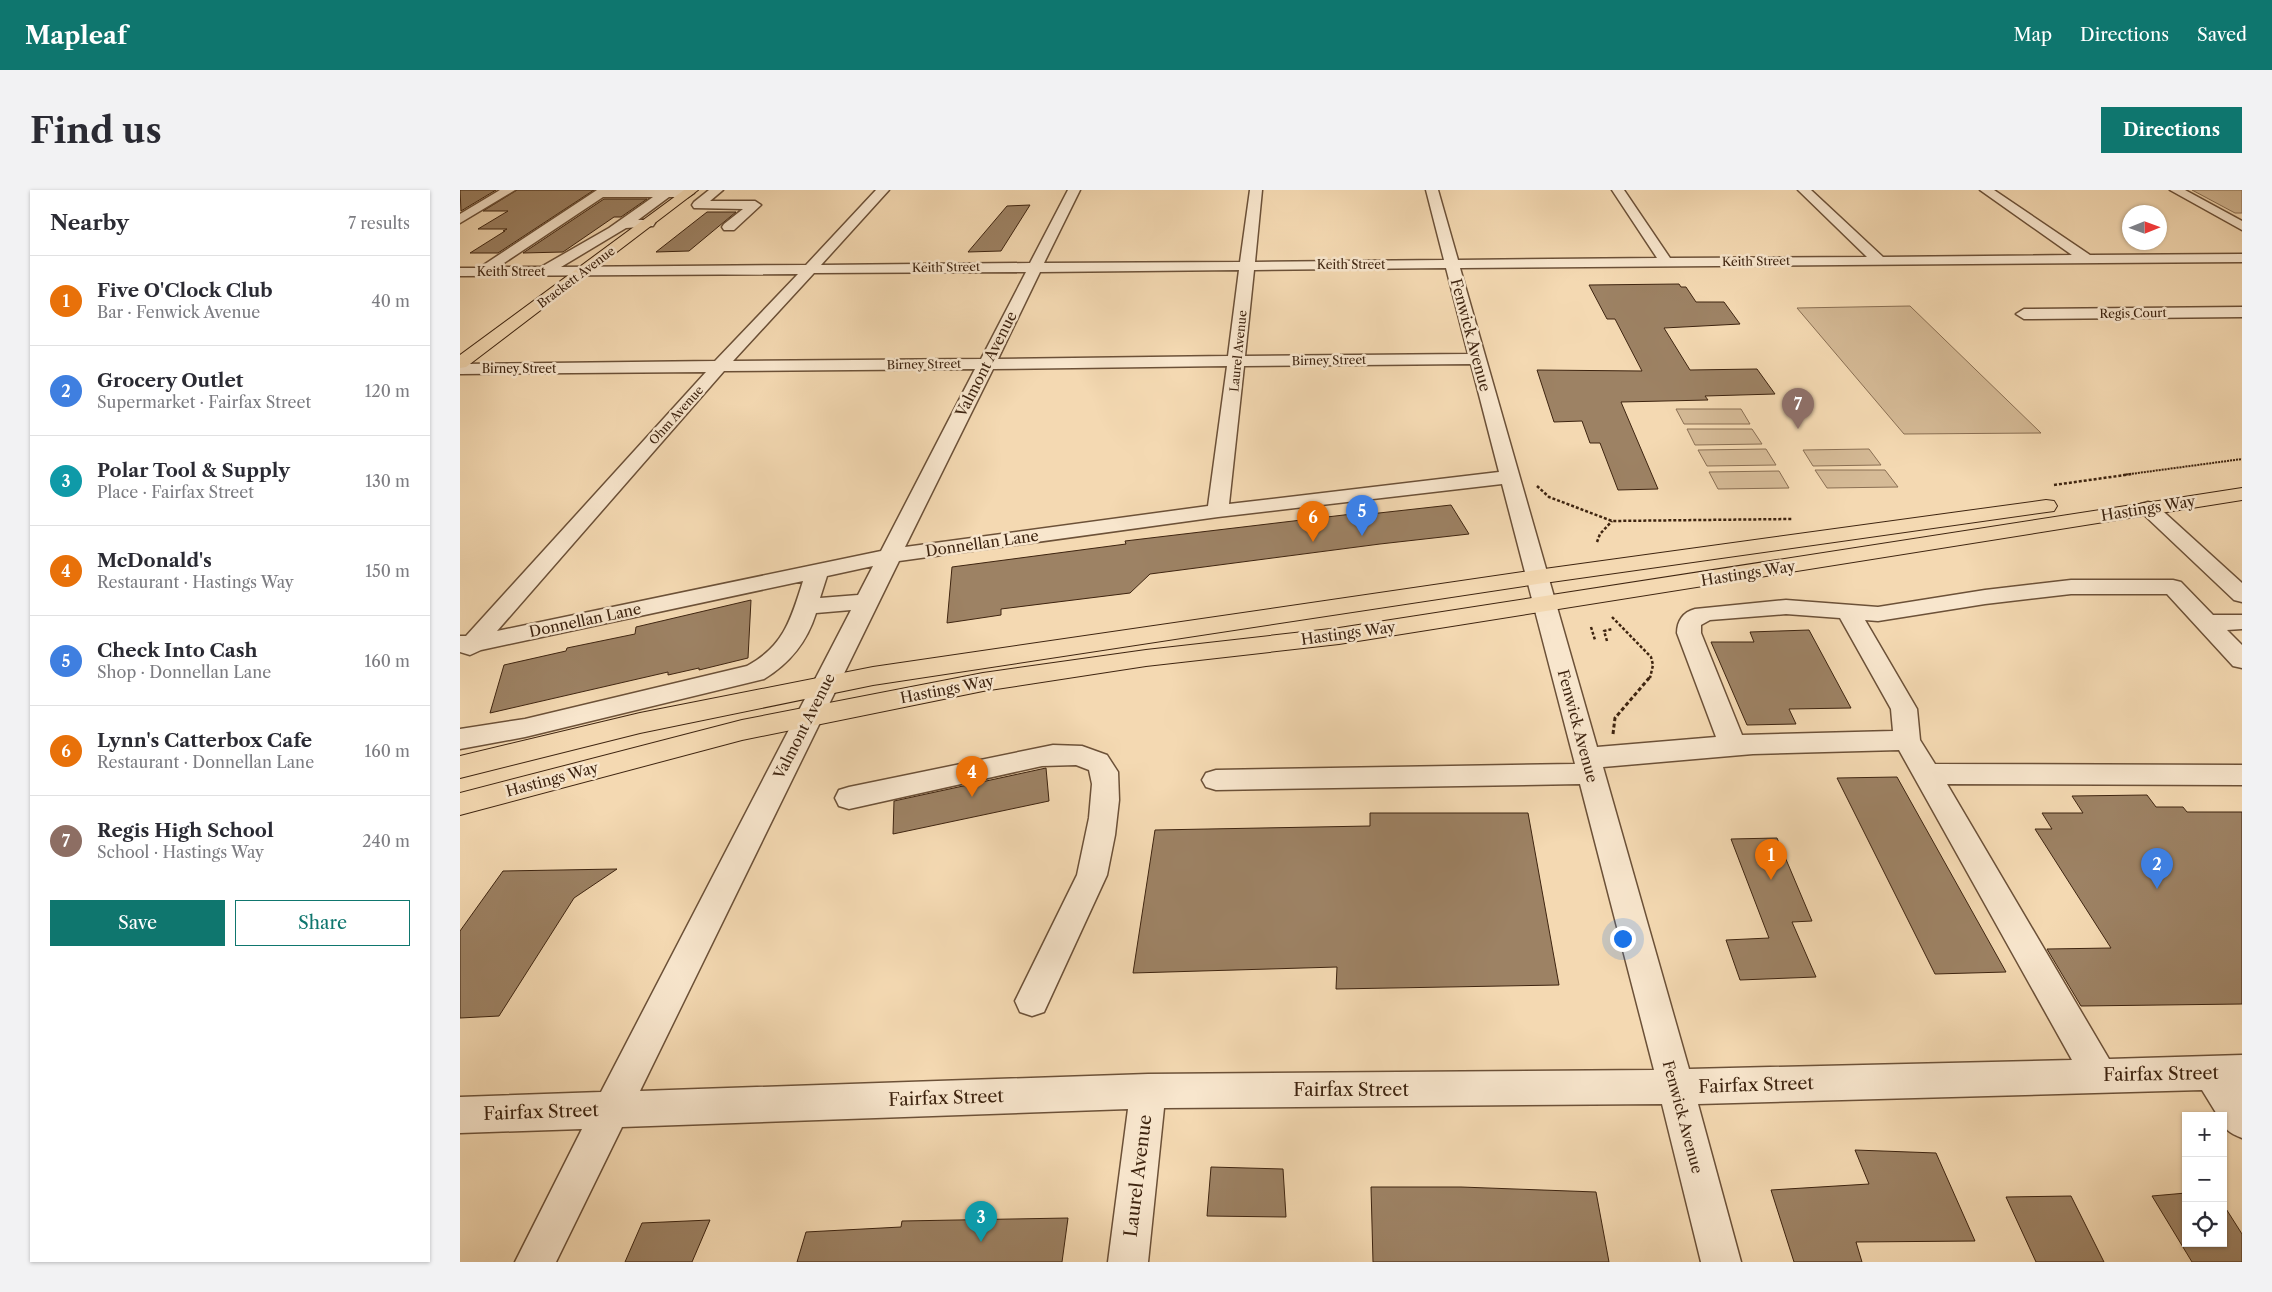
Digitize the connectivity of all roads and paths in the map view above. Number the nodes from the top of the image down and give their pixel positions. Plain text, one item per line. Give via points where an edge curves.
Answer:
1 (509, 190) edge
2 (717, 190) edge
3 (883, 190) edge
4 (1074, 190) edge
5 (1256, 190) edge
6 (1432, 190) edge
7 (1618, 190) edge
8 (1804, 190) edge
9 (1986, 190) edge
10 (2176, 190) edge
11 (603, 191) edge
12 (690, 192) edge
13 (759, 192) dead end
14 (671, 200) junction
15 (700, 203) junction
16 (743, 205) junction
17 (2227, 218) junction
18 (2242, 218) edge
19 (460, 219) edge
20 (648, 223) junction
21 (623, 224) junction
22 (2242, 226) edge
23 (729, 227) dead end
24 (568, 228) junction
25 (607, 228) junction
26 (634, 233) junction
27 (2086, 258) junction
28 (2242, 258) edge
29 (1879, 260) junction
30 (1666, 262) junction
31 (1247, 264) junction
32 (1452, 264) junction
33 (1035, 266) junction
34 (809, 269) junction
35 (483, 271) junction
36 (545, 271) junction
37 (584, 271) junction
38 (460, 272) edge
39 (2242, 312) edge
40 (2024, 314) dead end
41 (1477, 359) junction
42 (1236, 361) junction
43 (460, 363) edge
44 (987, 363) junction
45 (720, 366) junction
46 (460, 368) edge
47 (2242, 459) edge
48 (2242, 475) edge
49 (1510, 477) junction
50 (2242, 480) edge
51 (1535, 483) dead end
52 (2050, 486) dead end
53 (2242, 494) edge
54 (2148, 508) junction
55 (1218, 511) junction
56 (1800, 518) dead end
57 (1612, 521) junction
58 (1597, 542) dead end
59 (890, 556) junction
60 (817, 571) junction
61 (2242, 572) edge
62 (2218, 573) junction
63 (1537, 576) junction
64 (2242, 595) edge
65 (867, 602) junction
66 (1546, 605) junction
67 (806, 606) junction
68 (1848, 612) junction
69 (1612, 617) dead end
70 (2242, 622) edge
71 (2207, 623) junction
72 (1591, 627) dead end
73 (1612, 629) dead end
74 (1595, 640) dead end
75 (1607, 641) dead end
76 (464, 648) edge
77 (2242, 660) edge
78 (827, 684) junction
79 (810, 715) junction
80 (460, 738) edge
81 (1907, 740) junction
82 (1732, 746) junction
83 (1619, 755) junction
84 (1589, 766) junction
85 (460, 767) edge
86 (1927, 774) junction
87 (2242, 776) edge
88 (1216, 780) dead end
89 (849, 798) dead end
90 (460, 804) edge
91 (1032, 1002) dead end
92 (2227, 1072) edge
93 (2100, 1076) junction
94 (1676, 1087) junction
95 (1148, 1091) junction
96 (612, 1110) junction
97 (460, 1115) edge
98 (2242, 1120) edge
99 (535, 1262) edge
100 (1128, 1262) edge
101 (1721, 1262) edge

1 - 19 street
2 - 15 street
3 - 34 street, Ohm Avenue
4 - 33 street, Valmont Avenue
5 - 31 street, Laurel Avenue
6 - 32 street, Fenwick Avenue
7 - 30 street
8 - 29 street
9 - 27 street
10 - 17 street
11 - 14 street
11 - 24 street
12 - 14 main road, Brackett Avenue
13 - 16 street
14 - 15 street
14 - 20 main road, Brackett Avenue
14 - 21 street via 650,204
15 - 16 street via 698,205
16 - 23 street via 755,205
17 - 18 street
17 - 22 street
20 - 21 street
20 - 26 main road, Brackett Avenue
21 - 25 street
24 - 25 street
24 - 35 street
25 - 26 street
25 - 36 street
26 - 37 main road, Brackett Avenue
27 - 28 street, Keith Street
27 - 29 street, Keith Street
29 - 30 street, Keith Street
30 - 32 street, Keith Street
31 - 32 street, Keith Street
31 - 33 street, Keith Street
31 - 42 street, Laurel Avenue
32 - 41 street, Fenwick Avenue
33 - 34 street, Keith Street
33 - 44 street, Valmont Avenue
34 - 37 street, Keith Street
34 - 45 street, Ohm Avenue
35 - 36 street, Keith Street
35 - 38 street, Keith Street
36 - 37 street, Keith Street
37 - 43 main road, Brackett Avenue
39 - 40 street, Regis Court
41 - 42 street, Birney Street
41 - 49 street, Fenwick Avenue
42 - 44 street, Birney Street
42 - 55 street, Laurel Avenue
44 - 45 street, Birney Street
44 - 59 street, Valmont Avenue
45 - 46 street, Birney Street
45 - 76 street, Ohm Avenue
47 - 52 path
48 - 63 main road, Hastings Way via 2122,496
49 - 55 street, Donnellan Lane
49 - 63 street, Fenwick Avenue
50 - 54 main road via 2157,496 2145,503
51 - 57 path via 1556,500
53 - 54 main road, Hastings Way
54 - 62 street
54 - 66 main road, Hastings Way
55 - 59 street, Donnellan Lane
56 - 57 path
57 - 58 path
59 - 60 street, Donnellan Lane
59 - 65 street, Valmont Avenue
60 - 67 street
60 - 76 street, Donnellan Lane
61 - 62 lane
62 - 64 street
63 - 66 street, Fenwick Avenue
63 - 78 main road, Hastings Way
65 - 67 street
65 - 78 street, Valmont Avenue
66 - 79 main road, Hastings Way via 1339,636 1146,658 1002,679
66 - 84 street, Fenwick Avenue
67 - 80 street via 785,652 755,673 525,728
68 - 71 street via 1878,614 2070,587 2173,587
68 - 81 street via 1904,710
68 - 82 street via 1786,606 1695,616 1689,624 1689,633
69 - 83 path via 1618,628 1649,653 1653,664 1648,683 1612,723
70 - 71 street
71 - 77 street
72 - 74 path
73 - 75 path via 1604,631
78 - 79 street, Valmont Avenue
78 - 85 main road, Hastings Way via 640,722
79 - 90 main road, Hastings Way via 650,752
79 - 96 street, Valmont Avenue
81 - 82 street
81 - 86 street
82 - 83 street
83 - 84 street
84 - 88 street
84 - 94 street, Fenwick Avenue
86 - 87 street
86 - 93 street
89 - 91 street via 1036,758 1074,755 1087,757 1104,768 1105,809 1099,851 1085,891
92 - 93 street, Fairfax Street
92 - 98 street
93 - 94 street, Fairfax Street
94 - 95 street, Fairfax Street
94 - 101 street, Fenwick Avenue
95 - 96 street, Fairfax Street
95 - 100 street, Laurel Avenue
96 - 97 street, Fairfax Street
96 - 99 street, Valmont Avenue

